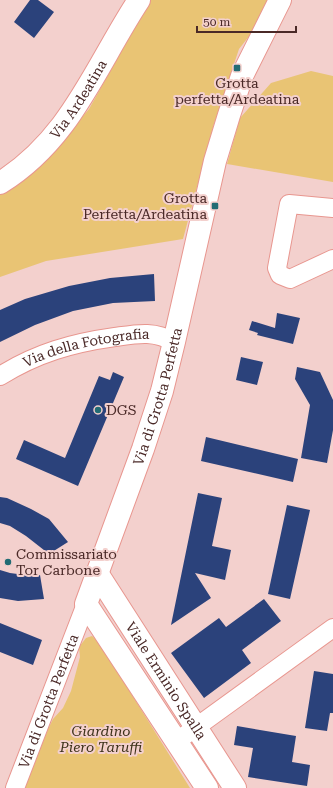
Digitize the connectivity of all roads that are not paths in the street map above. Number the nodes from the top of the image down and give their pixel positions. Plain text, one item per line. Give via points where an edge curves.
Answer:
1 (138, 0) edge
2 (280, 0) edge
3 (0, 183) edge
4 (333, 208) edge
5 (333, 259) edge
6 (174, 342) junction
7 (0, 376) edge
8 (97, 573) junction
9 (86, 604) junction
10 (333, 628) edge
11 (196, 727) junction
12 (177, 742) junction
13 (15, 788) edge
14 (207, 788) edge
15 (235, 788) edge

1 - 3 main road, Via Ardeatina via 88,88 59,130 36,156
2 - 6 main road, Via di Grotta Perfetta via 242,76 228,115 214,161
4 - 5 street via 289,204 277,268 280,275 290,279
6 - 7 street, Via della Fotografia via 162,336 146,334 93,340 40,355
6 - 8 main road, Via di Grotta Perfetta via 144,449
8 - 9 main road, Via di Grotta Perfetta
8 - 11 main road, Viale Erminio Spalla
9 - 12 main road, Viale Erminio Spalla
9 - 13 street, Via di Grotta Perfetta
10 - 11 street
11 - 12 street
11 - 15 main road, Viale Erminio Spalla
12 - 14 main road, Viale Erminio Spalla

